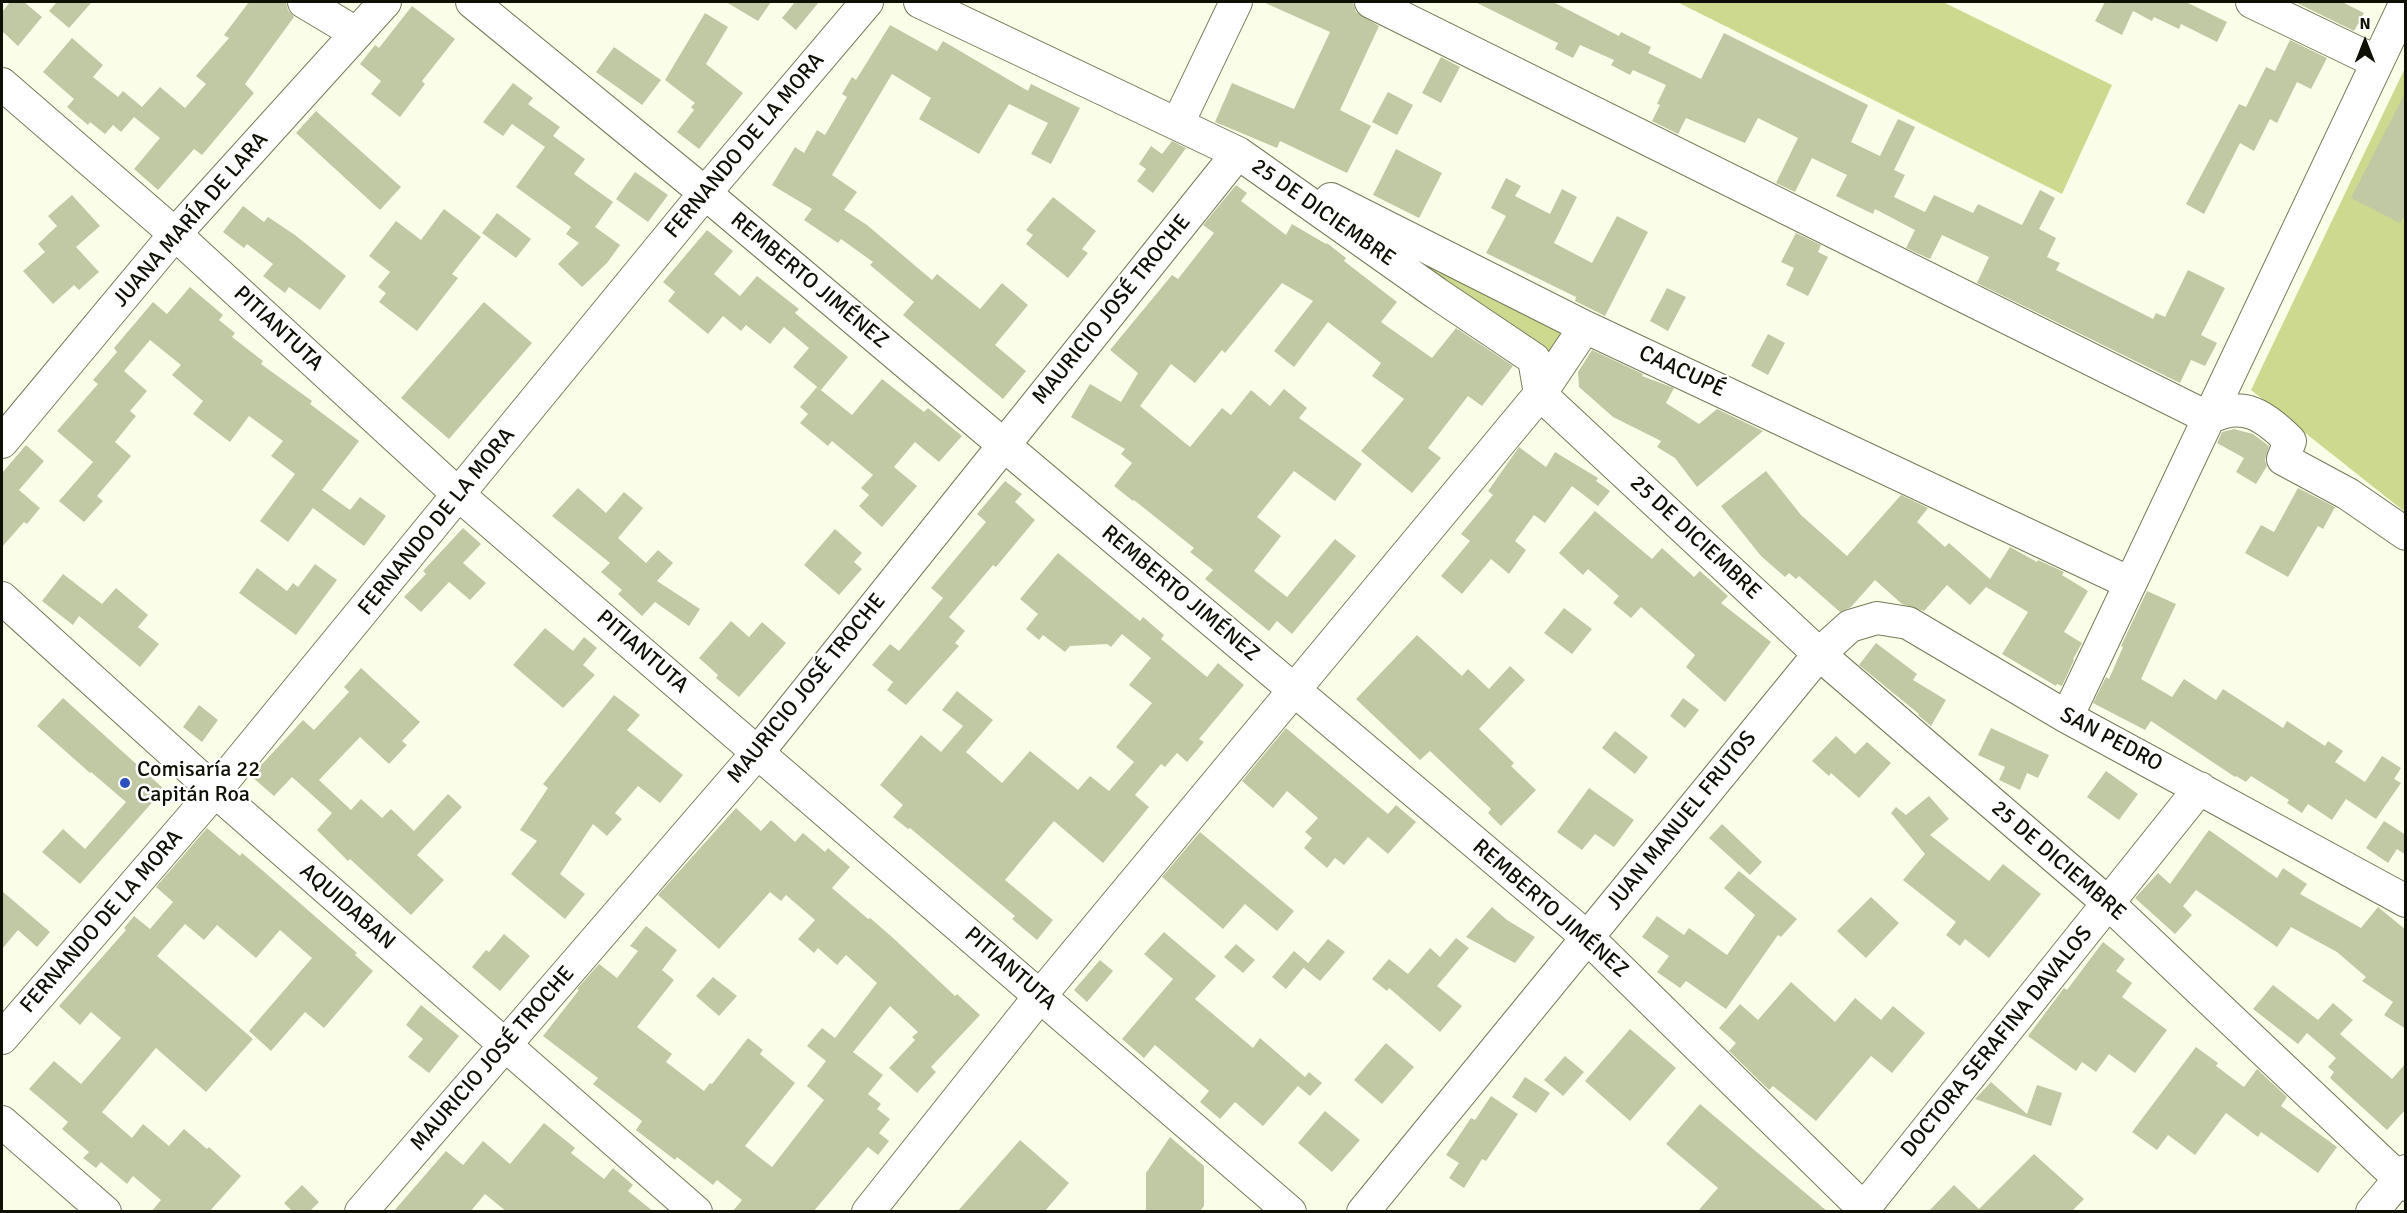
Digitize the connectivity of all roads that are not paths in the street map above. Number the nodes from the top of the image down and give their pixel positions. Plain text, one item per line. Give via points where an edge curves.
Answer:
1 (304, 2) edge
2 (385, 2) edge
3 (472, 2) edge
4 (867, 2) edge
5 (920, 2) edge
6 (1236, 2) edge
7 (1371, 2) edge
8 (2252, 2) edge
9 (2406, 2) edge
10 (356, 33) junction
11 (2377, 63) junction
12 (2, 84) edge
13 (1178, 123) junction
14 (1238, 153) junction
15 (705, 193) junction
16 (175, 234) junction
17 (1585, 327) junction
18 (1540, 394) junction
19 (2209, 418) junction
20 (2, 442) edge
21 (1004, 446) junction
22 (459, 495) junction
23 (2406, 534) edge
24 (2130, 584) junction
25 (2, 598) edge
26 (1819, 654) junction
27 (1294, 690) junction
28 (2067, 717) junction
29 (758, 752) junction
30 (2200, 788) junction
31 (215, 791) junction
32 (2406, 901) edge
33 (2108, 903) junction
34 (1587, 937) junction
35 (1040, 996) junction
36 (2, 1038) edge
37 (505, 1045) junction
38 (2, 1122) edge
39 (2403, 1178) edge
40 (1864, 1210) edge
41 (105, 1212) edge
42 (361, 1212) edge
43 (696, 1212) edge
44 (868, 1212) edge
45 (1290, 1212) edge
46 (1363, 1212) edge
47 (2372, 1212) edge

1 - 10 street
2 - 10 street, JUANA MARÍA DE LARA
3 - 15 street, REMBERTO JIMÉNEZ
4 - 15 street, FERNANDO DE LA MORA
5 - 13 street, 25 DE DICIEMBRE
6 - 13 street
7 - 19 street
8 - 11 street
9 - 11 street
10 - 16 street, JUANA MARÍA DE LARA
11 - 19 street
12 - 16 street, PITIANTUTA
13 - 14 street, 25 DE DICIEMBRE
14 - 17 street, CAACUPÉ
14 - 18 street, 25 DE DICIEMBRE via 1534,358
14 - 21 street, MAURICIO JOSÉ TROCHE
15 - 21 street, REMBERTO JIMÉNEZ
15 - 22 street, FERNANDO DE LA MORA
16 - 20 street, JUANA MARÍA DE LARA
16 - 22 street, PITIANTUTA
17 - 18 street
17 - 24 street, CAACUPÉ
18 - 26 street, 25 DE DICIEMBRE
18 - 27 street
19 - 23 street via 2224,410 2245,410 2273,424 2290,441 2283,459 2348,494
19 - 24 street
21 - 27 street, REMBERTO JIMÉNEZ
21 - 29 street, MAURICIO JOSÉ TROCHE
22 - 29 street, PITIANTUTA
22 - 31 street, FERNANDO DE LA MORA
24 - 28 street
25 - 31 street, AQUIDABAN
26 - 28 street, SAN PEDRO via 1850,626 1877,618 1908,623
26 - 33 street, 25 DE DICIEMBRE
26 - 34 street, JUAN MANUEL FRUTOS
27 - 34 street, REMBERTO JIMÉNEZ
27 - 35 street
28 - 30 street, SAN PEDRO
29 - 35 street, PITIANTUTA
29 - 37 street, MAURICIO JOSÉ TROCHE
30 - 32 street, SAN PEDRO
30 - 33 street, DOCTORA SERAFINA DAVALOS
31 - 36 street, FERNANDO DE LA MORA
31 - 37 street, AQUIDABAN
33 - 39 street, 25 DE DICIEMBRE
33 - 40 street, DOCTORA SERAFINA DAVALOS
34 - 40 street, REMBERTO JIMÉNEZ
34 - 46 street, JUAN MANUEL FRUTOS
35 - 44 street
35 - 45 street, PITIANTUTA
37 - 42 street, MAURICIO JOSÉ TROCHE
37 - 43 street, AQUIDABAN
38 - 41 street
39 - 47 street

